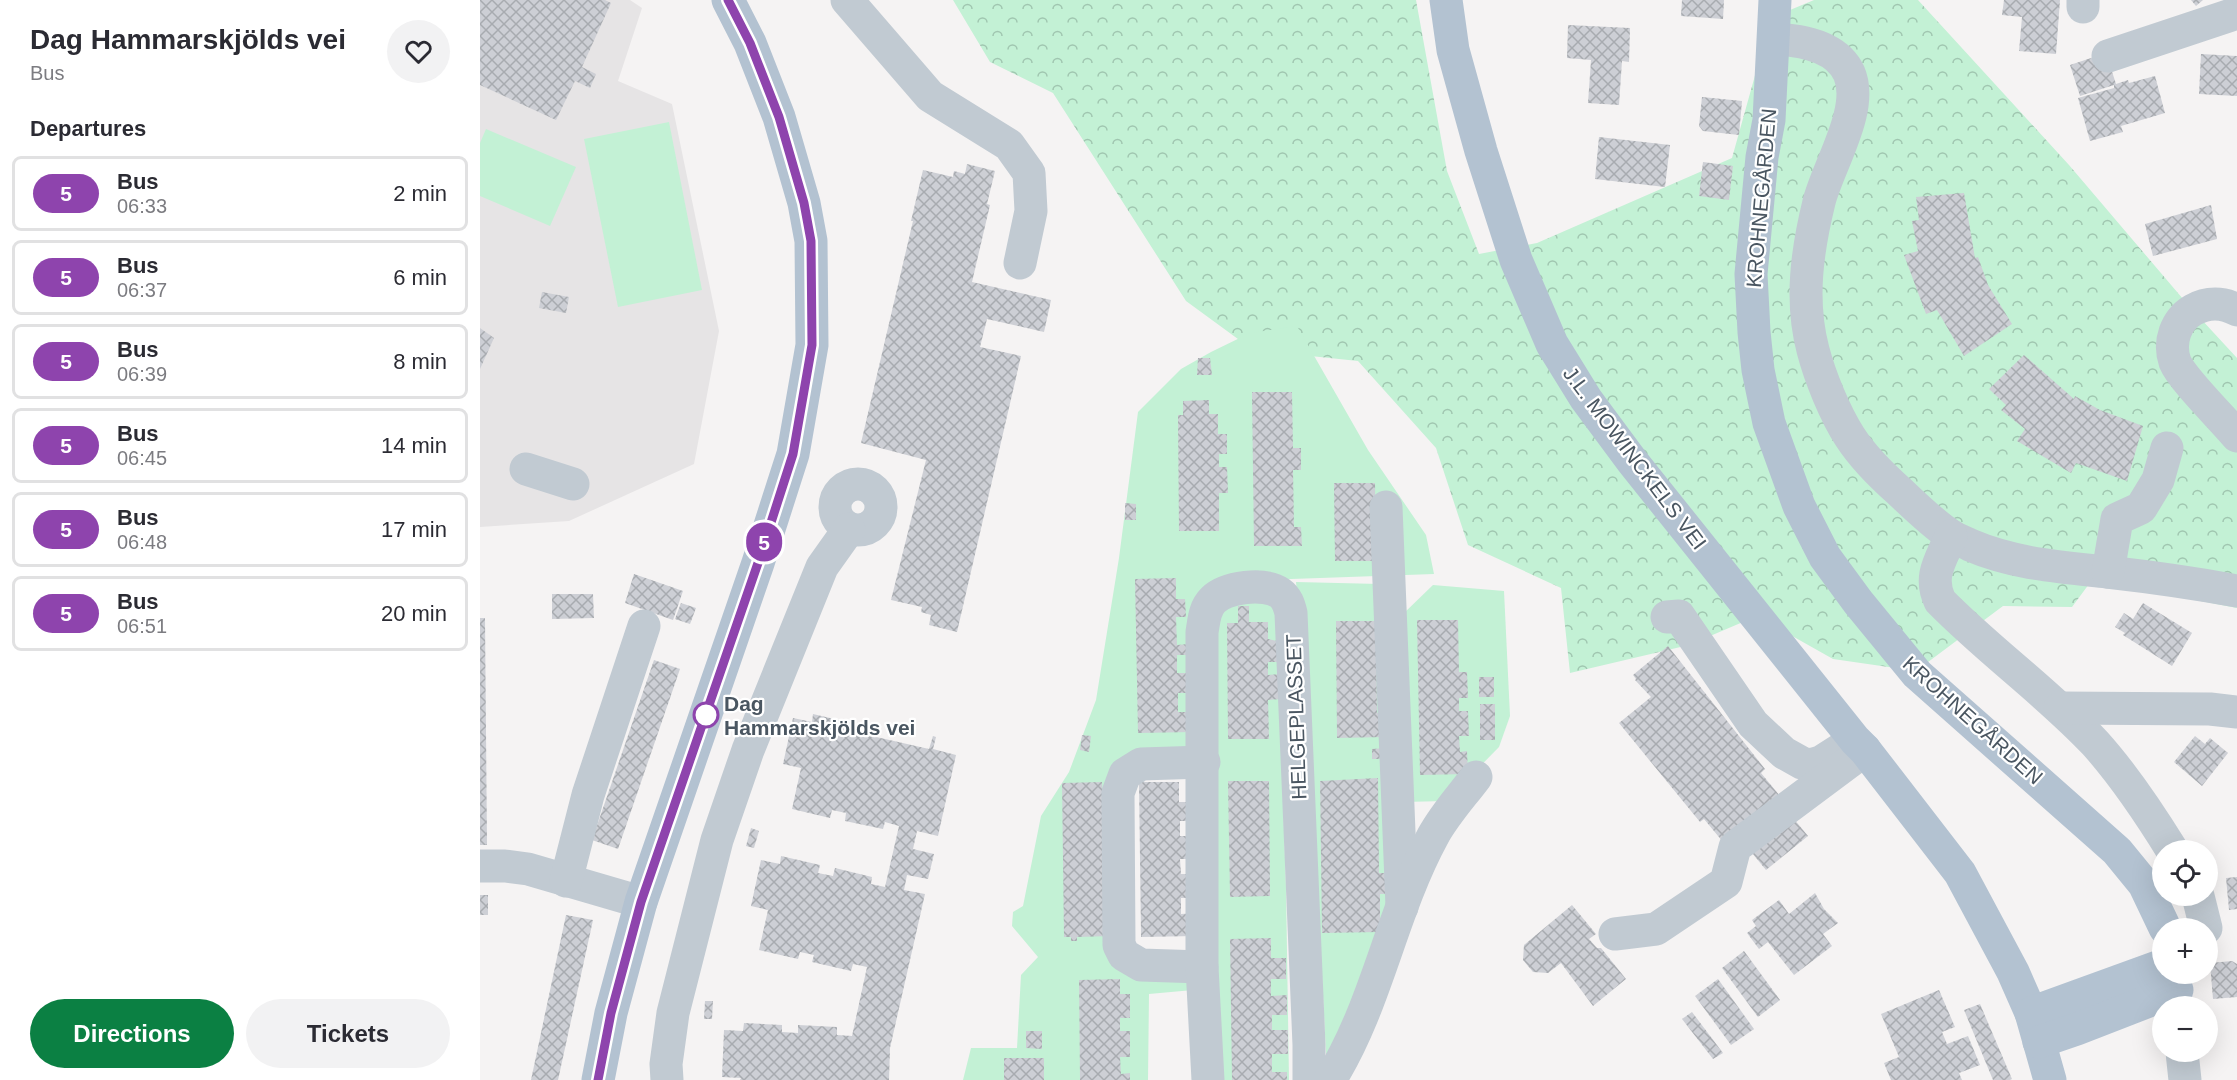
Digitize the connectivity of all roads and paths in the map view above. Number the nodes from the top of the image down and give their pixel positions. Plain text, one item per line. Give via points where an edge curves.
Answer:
1 (728, 0) edge
2 (848, 0) edge
3 (1446, 0) edge
4 (1775, 0) edge
5 (2237, 13) edge
6 (1774, 39) junction
7 (2108, 56) dead end
8 (1020, 263) dead end
9 (2237, 310) edge
10 (2237, 436) edge
11 (2167, 448) dead end
12 (526, 469) dead end
13 (573, 484) dead end
14 (1386, 507) dead end
15 (849, 529) dead end
16 (1951, 536) junction
17 (2108, 572) junction
18 (2237, 591) edge
19 (1667, 617) dead end
20 (644, 626) dead end
21 (2060, 708) junction
22 (2237, 712) edge
23 (1860, 745) junction
24 (1204, 762) junction
25 (1476, 777) dead end
26 (2166, 840) edge
27 (480, 866) edge
28 (567, 881) junction
29 (641, 902) junction
30 (1402, 907) junction
31 (2160, 918) edge
32 (1615, 934) dead end
33 (1202, 968) junction
34 (2173, 984) edge
35 (2035, 1027) junction
36 (2183, 1062) edge
37 (598, 1080) edge
38 (667, 1080) edge
39 (1208, 1080) edge
40 (1309, 1080) edge
41 (1330, 1080) edge
42 (2050, 1080) edge
43 (2185, 1080) edge

1 - 29 main road via 779,117 804,203 811,241 812,345 793,454
2 - 8 street via 930,96 1009,145 1029,173 1031,211
3 - 23 main road, J.L. MOWINCKELS VEI via 1453,50 1481,151 1516,260 1552,344 1632,461
4 - 6 main road, KROHNEGÅRDEN
5 - 7 street
6 - 16 street via 1796,40 1836,57 1849,72 1853,93 1850,115 1820,199 1809,247 1805,295 1816,359 1850,437 1884,478
6 - 31 main road, KROHNEGÅRDEN via 1751,274 1758,370 1769,423 1798,506 1825,557 1917,674 2117,851 2144,884
9 - 10 street via 2218,304 2202,305 2186,314 2173,338 2172,349 2180,370
11 - 17 street via 2158,480 2140,508 2117,519
12 - 13 street
14 - 30 street
15 - 38 street via 822,567 748,750 717,840 673,1013
16 - 17 street via 2011,558 2052,567
16 - 21 street via 1934,578 1940,601
17 - 18 street
19 - 23 street via 1679,616 1753,724 1784,753 1810,765
20 - 28 street via 588,795
21 - 22 street
21 - 26 street via 2096,745
23 - 32 street via 1735,847 1726,882 1656,929
23 - 35 main road, J.L. MOWINCKELS VEI via 1960,873 2013,972
24 - 33 street, HELGEPLASSET
24 - 33 street via 1141,764 1125,774 1118,793 1119,945 1124,956 1141,965
24 - 40 street, HELGEPLASSET via 1205,612 1213,600 1231,590 1251,587 1280,592 1288,601 1293,637
25 - 30 street via 1445,814
27 - 28 street via 528,869
28 - 29 street
29 - 37 main road via 611,1013
30 - 41 street via 1359,1022
33 - 39 street, HELGEPLASSET
34 - 35 main road via 2077,1029
35 - 42 main road, J.L. MOWINCKELS VEI
36 - 43 street

